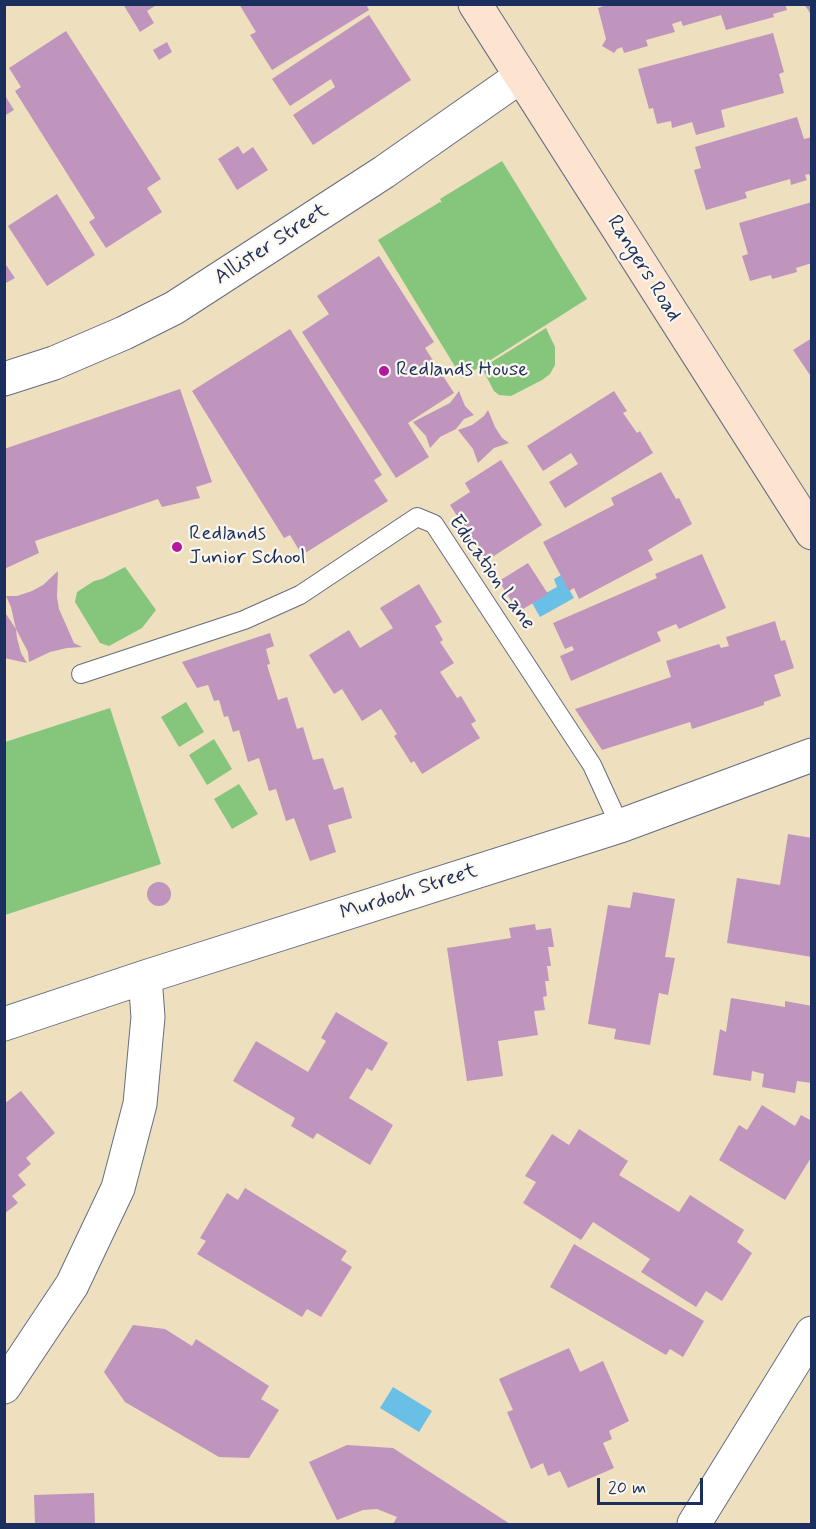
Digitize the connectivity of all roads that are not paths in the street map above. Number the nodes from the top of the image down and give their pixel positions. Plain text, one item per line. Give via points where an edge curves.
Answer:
1 (475, 4) edge
2 (521, 76) junction
3 (4, 379) edge
4 (812, 533) edge
5 (81, 674) dead end
6 (812, 755) edge
7 (620, 826) junction
8 (145, 978) junction
9 (4, 1024) edge
10 (812, 1333) edge
11 (4, 1387) edge
12 (694, 1524) edge

1 - 2 main road, Rangers Road
2 - 3 street, Allister Street via 384,172 174,308 54,363
2 - 4 main road, Rangers Road
5 - 7 lane, Education Lane via 244,620 300,595 417,517 434,524 592,765
6 - 7 street, Murdoch Street
7 - 8 street, Murdoch Street
8 - 9 street, Murdoch Street
8 - 11 street via 148,1017 140,1104 118,1188 72,1285
10 - 12 street

